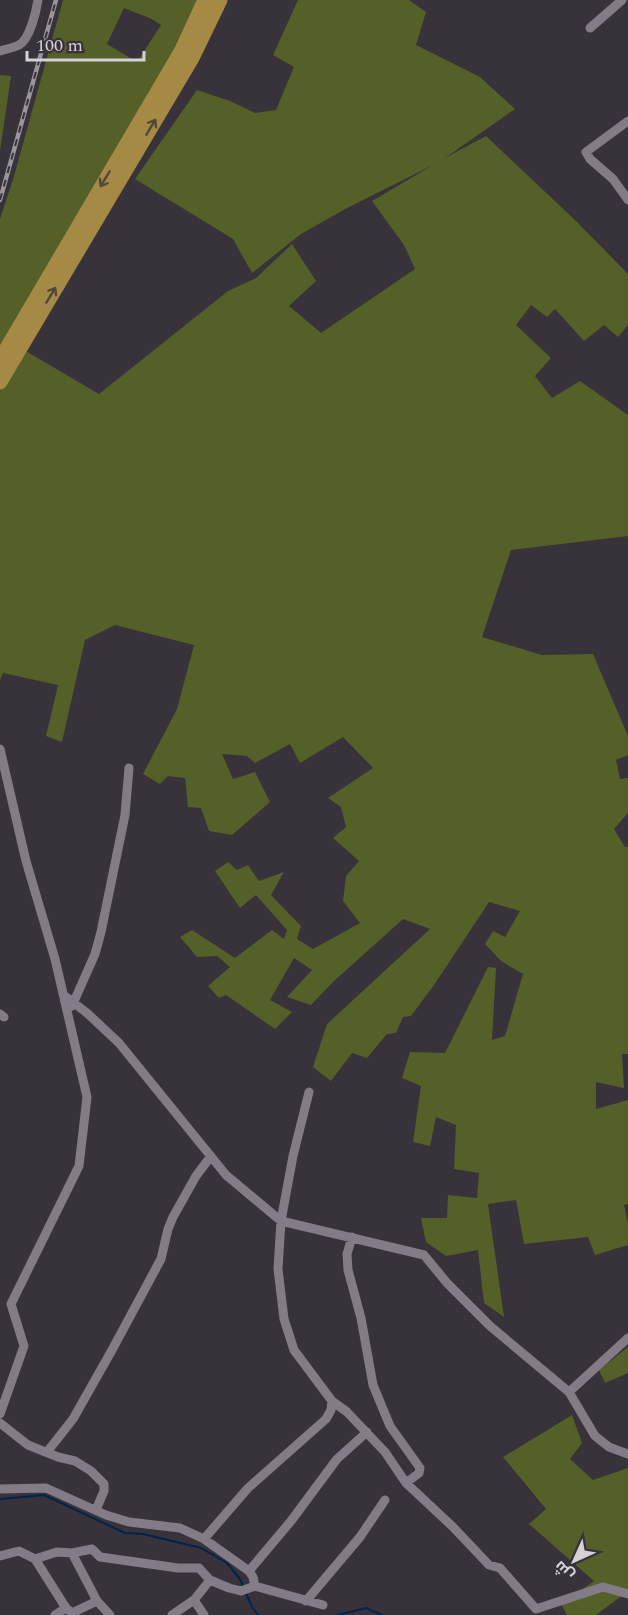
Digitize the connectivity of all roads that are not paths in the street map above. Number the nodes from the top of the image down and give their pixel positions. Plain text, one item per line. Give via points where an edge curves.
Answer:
1 (38, 0) edge
2 (205, 0) edge
3 (220, 0) edge
4 (622, 0) edge
5 (590, 28) dead end
6 (0, 51) edge
7 (628, 121) edge
8 (628, 200) edge
9 (0, 360) edge
10 (0, 382) edge
11 (0, 749) edge
12 (129, 768) dead end
13 (71, 1007) junction
14 (309, 1092) dead end
15 (211, 1156) junction
16 (281, 1221) junction
17 (351, 1238) junction
18 (628, 1338) edge
19 (568, 1392) junction
20 (332, 1401) junction
21 (0, 1414) edge
22 (0, 1423) edge
23 (367, 1432) junction
24 (47, 1452) junction
25 (628, 1454) edge
26 (406, 1483) junction
27 (0, 1489) edge
28 (385, 1500) dead end
29 (96, 1510) junction
30 (204, 1539) junction
31 (72, 1553) junction
32 (0, 1556) edge
33 (35, 1559) junction
34 (249, 1571) junction
35 (210, 1580) junction
36 (248, 1588) junction
37 (628, 1594) edge
38 (195, 1600) junction
39 (306, 1600) junction
40 (97, 1601) junction
41 (324, 1605) dead end
42 (66, 1608) junction
43 (56, 1615) edge
44 (110, 1615) edge
45 (172, 1615) edge
46 (204, 1615) edge

1 - 6 street via 24,41
2 -> 9 highway via 182,50
10 -> 3 highway via 192,58
4 - 5 street
7 - 8 street via 586,152 614,179
11 - 13 street via 64,996
12 - 13 street via 101,932
13 - 15 street via 120,1043
13 - 21 street via 87,1097 79,1166 11,1304 24,1346
14 - 16 street
15 - 16 street
15 - 24 street via 173,1218 161,1259 74,1419
16 - 17 street
16 - 20 street via 279,1269 284,1319 294,1350
17 - 19 street via 424,1255 490,1326
17 - 26 street via 348,1270 362,1318 373,1385 390,1426 420,1468
18 - 19 street
19 - 25 street via 595,1436
20 - 23 street
20 - 30 street via 326,1419 248,1488
22 - 24 street via 28,1444
23 - 26 street
23 - 34 street via 337,1459
24 - 29 street via 75,1461 104,1484
26 - 37 street via 489,1565 500,1568 536,1609 603,1587
27 - 29 street via 46,1488
28 - 39 street via 360,1537
29 - 30 street via 129,1522 180,1528
30 - 34 street
31 - 33 street via 57,1552
31 - 35 street via 92,1549 100,1557 199,1568
31 - 40 street
32 - 33 street via 19,1551
33 - 42 street
34 - 36 street via 254,1577
35 - 36 street via 229,1588
35 - 38 street
36 - 39 street
38 - 45 street
38 - 46 street
39 - 41 street
40 - 42 street via 72,1613
40 - 44 street
42 - 43 street

